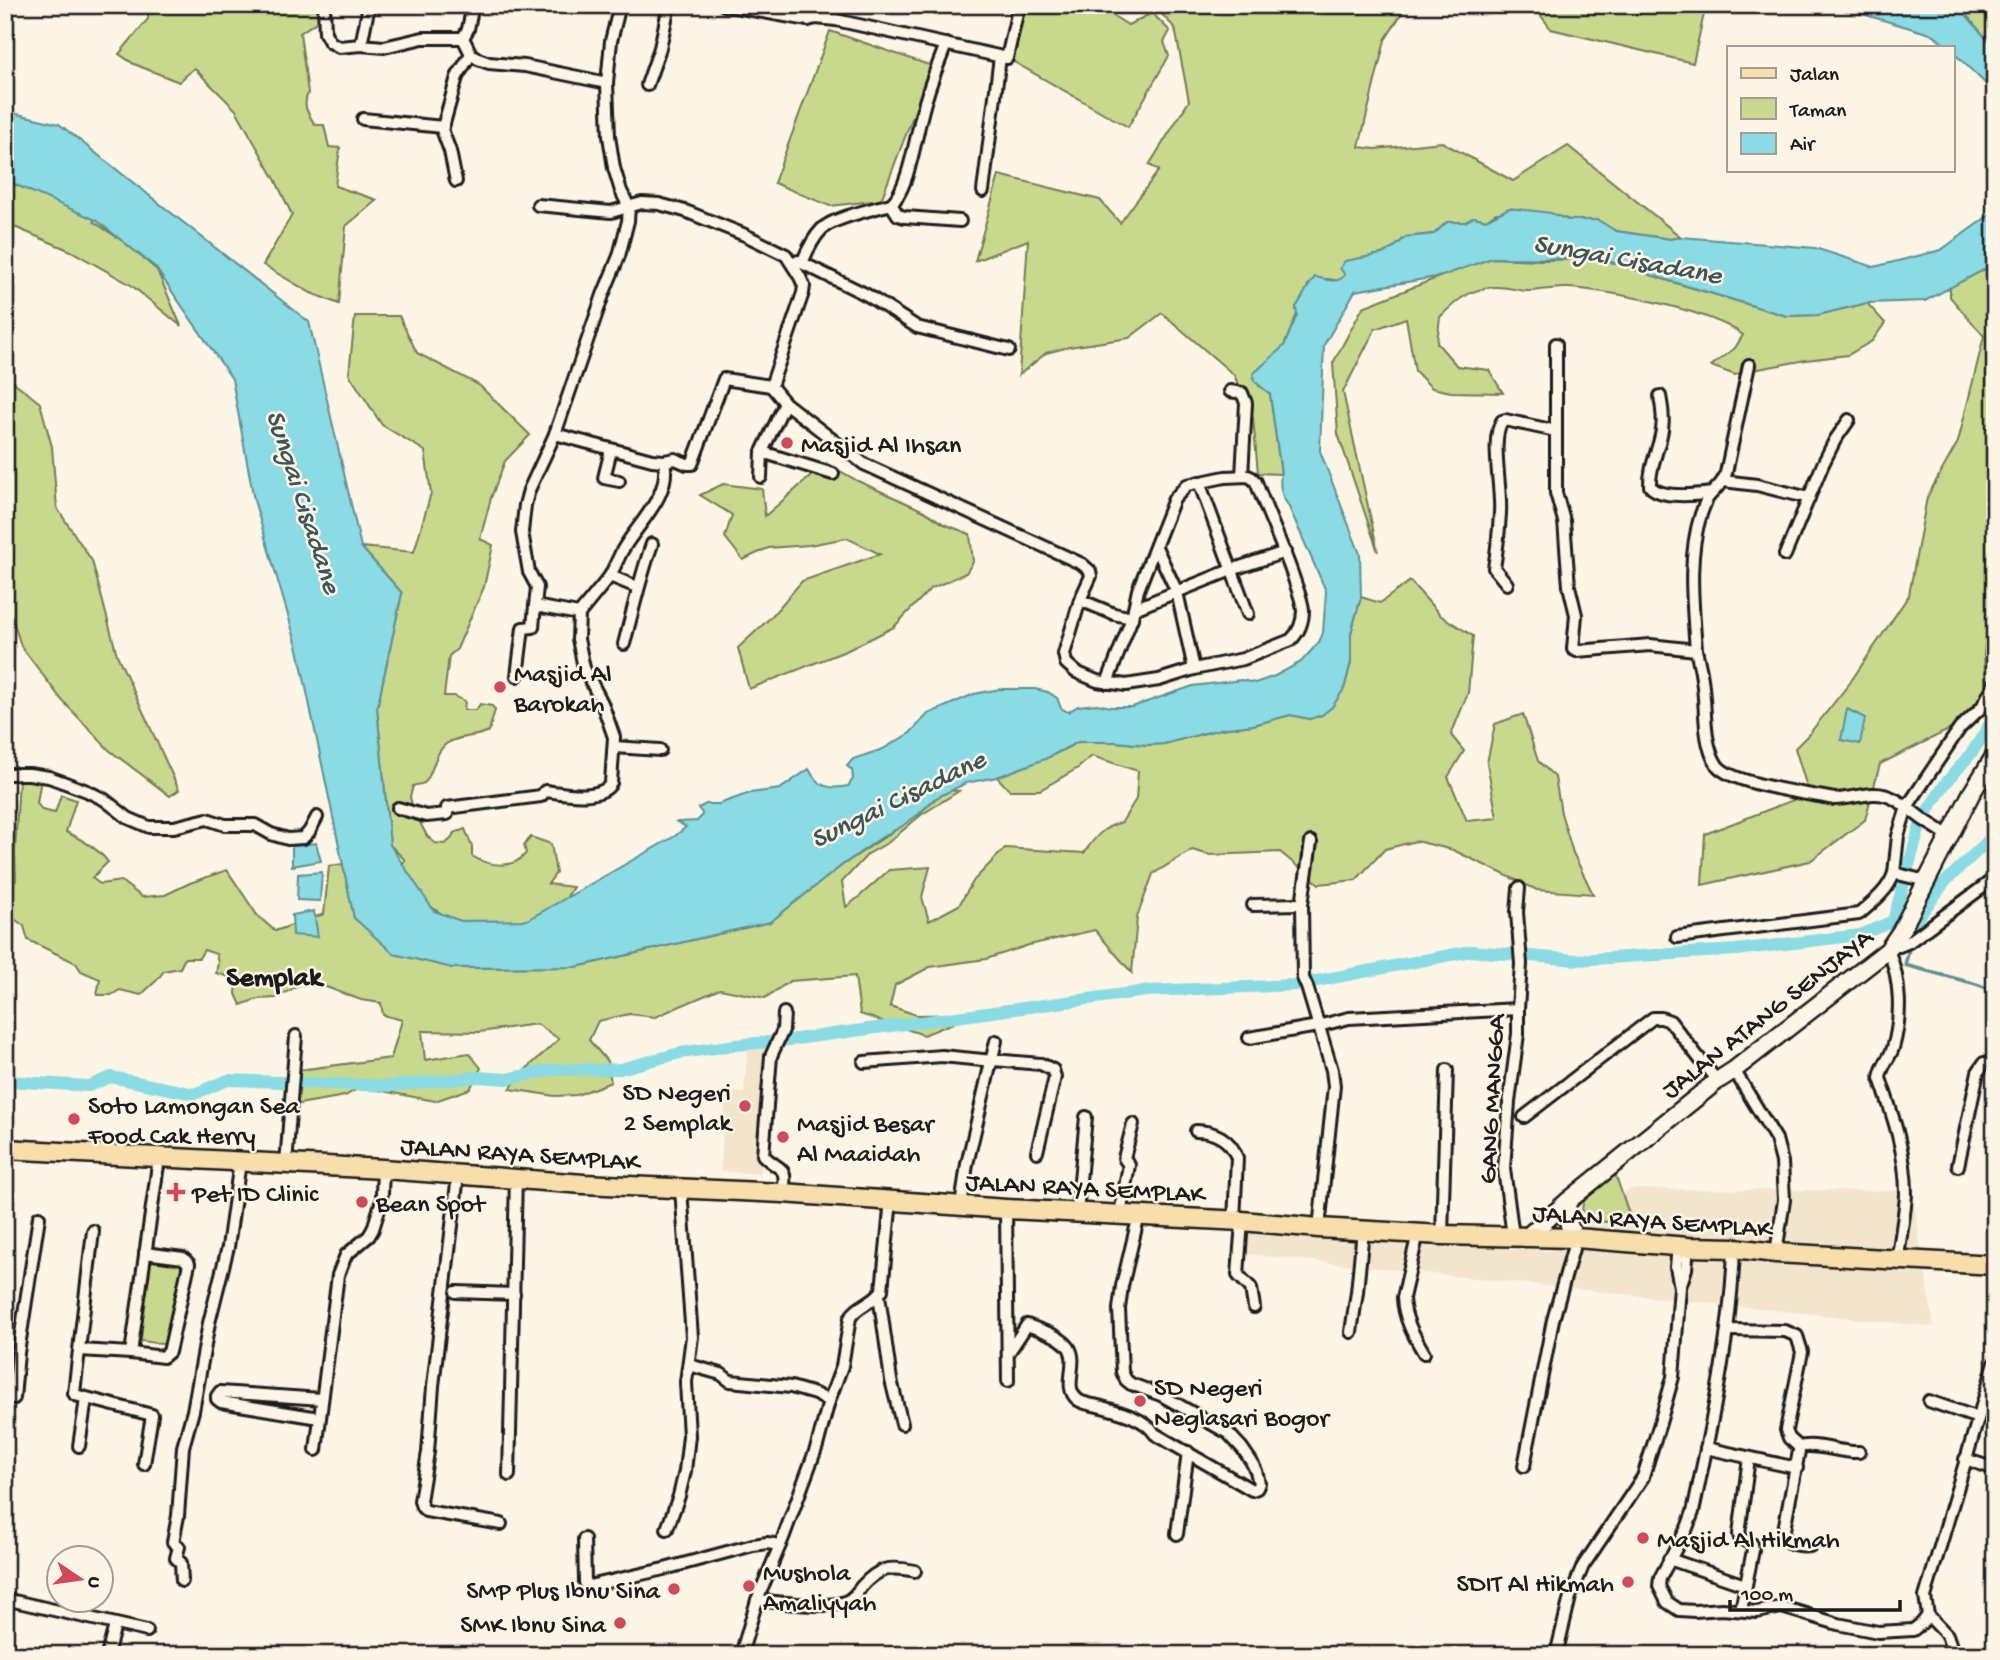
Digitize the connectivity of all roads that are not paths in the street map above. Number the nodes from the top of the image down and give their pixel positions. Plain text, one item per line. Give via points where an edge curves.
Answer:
1 (324, 5) edge
2 (369, 5) edge
3 (473, 5) edge
4 (620, 5) edge
5 (670, 5) edge
6 (724, 5) edge
7 (810, 5) edge
8 (1018, 5) edge
9 (808, 20) junction
10 (464, 38) junction
11 (946, 44) junction
12 (361, 45) junction
13 (471, 54) junction
14 (1000, 57) junction
15 (607, 83) junction
16 (647, 85) dead end
17 (363, 119) dead end
18 (441, 127) junction
19 (456, 181) dead end
20 (983, 191) dead end
21 (891, 204) junction
22 (538, 205) dead end
23 (629, 207) junction
24 (960, 221) dead end
25 (786, 255) junction
26 (802, 263) junction
27 (1556, 344) dead end
28 (1009, 350) dead end
29 (1749, 365) dead end
30 (771, 386) junction
31 (1230, 391) dead end
32 (1660, 396) dead end
33 (785, 403) junction
34 (1849, 420) dead end
35 (1556, 431) junction
36 (555, 435) junction
37 (611, 450) junction
38 (762, 452) junction
39 (664, 461) junction
40 (833, 474) dead end
41 (1241, 476) junction
42 (761, 477) dead end
43 (619, 481) dead end
44 (1723, 481) junction
45 (1199, 482) junction
46 (1712, 493) junction
47 (1810, 498) junction
48 (652, 544) dead end
49 (1156, 547) junction
50 (1285, 552) junction
51 (1785, 555) dead end
52 (1231, 570) junction
53 (610, 576) junction
54 (1507, 584) dead end
55 (637, 587) junction
56 (1177, 592) junction
57 (1080, 600) junction
58 (536, 606) junction
59 (1133, 613) junction
60 (579, 614) junction
61 (1248, 614) dead end
62 (624, 644) dead end
63 (1696, 650) junction
64 (1194, 669) junction
65 (517, 677) dead end
66 (1107, 683) junction
67 (1995, 683) edge
68 (614, 747) junction
69 (660, 750) dead end
70 (1995, 755) edge
71 (5, 774) edge
72 (1908, 807) junction
73 (398, 808) dead end
74 (317, 817) dead end
75 (1949, 836) junction
76 (1311, 842) dead end
77 (1898, 874) junction
78 (1995, 878) edge
79 (1922, 880) junction
80 (1519, 888) dead end
81 (1302, 904) junction
82 (1253, 905) dead end
83 (1677, 937) dead end
84 (1905, 937) junction
85 (1890, 948) junction
86 (1518, 1009) junction
87 (783, 1013) dead end
88 (1318, 1027) junction
89 (296, 1036) dead end
90 (1249, 1038) dead end
91 (996, 1041) dead end
92 (993, 1061) junction
93 (864, 1062) dead end
94 (1995, 1062) edge
95 (1447, 1070) dead end
96 (1734, 1070) junction
97 (1717, 1081) junction
98 (1086, 1117) dead end
99 (1524, 1117) dead end
100 (1133, 1124) dead end
101 (1196, 1130) dead end
102 (5, 1149) edge
103 (1037, 1152) dead end
104 (159, 1158) junction
105 (240, 1162) junction
106 (286, 1164) junction
107 (1958, 1166) dead end
108 (383, 1169) junction
109 (458, 1175) junction
110 (516, 1177) junction
111 (681, 1189) junction
112 (783, 1194) junction
113 (891, 1200) junction
114 (1568, 1201) junction
115 (961, 1206) junction
116 (1006, 1209) junction
117 (1077, 1212) junction
118 (1120, 1214) junction
119 (1139, 1215) junction
120 (39, 1217) dead end
121 (1238, 1221) junction
122 (1319, 1228) junction
123 (1363, 1230) junction
124 (93, 1231) dead end
125 (1418, 1233) junction
126 (1442, 1235) junction
127 (1521, 1236) junction
128 (1576, 1238) junction
129 (1683, 1247) junction
130 (1734, 1248) junction
131 (145, 1253) junction
132 (1776, 1253) junction
133 (1898, 1259) junction
134 (1995, 1265) edge
135 (456, 1292) dead end
136 (514, 1294) junction
137 (879, 1295) junction
138 (1254, 1307) dead end
139 (1728, 1329) junction
140 (1351, 1332) dead end
141 (80, 1350) junction
142 (5, 1351) edge
143 (1009, 1352) junction
144 (18, 1353) junction
145 (131, 1353) junction
146 (1424, 1353) dead end
147 (1995, 1362) edge
148 (689, 1365) junction
149 (1008, 1381) dead end
150 (14, 1398) dead end
151 (86, 1399) junction
152 (321, 1399) junction
153 (829, 1401) junction
154 (1929, 1401) dead end
155 (319, 1418) junction
156 (1978, 1418) junction
157 (902, 1424) dead end
158 (79, 1446) dead end
159 (1799, 1447) junction
160 (1706, 1448) junction
161 (316, 1450) dead end
162 (1188, 1452) junction
163 (1859, 1452) dead end
164 (1749, 1458) junction
165 (1965, 1459) junction
166 (144, 1464) dead end
167 (1524, 1466) dead end
168 (1797, 1468) junction
169 (1995, 1469) edge
170 (509, 1475) dead end
171 (501, 1524) dead end
172 (667, 1529) dead end
173 (1177, 1534) dead end
174 (584, 1539) dead end
175 (780, 1545) junction
176 (1810, 1546) dead end
177 (1669, 1559) junction
178 (915, 1571) dead end
179 (182, 1581) dead end
180 (1745, 1584) junction
181 (5, 1599) edge
182 (757, 1600) junction
183 (1741, 1610) junction
184 (1928, 1615) junction
185 (114, 1625) junction
186 (147, 1631) dead end
187 (107, 1655) edge
188 (743, 1655) edge
189 (1556, 1655) edge
190 (1954, 1655) edge

1 - 12 street via 330,42 339,47
2 - 12 street
3 - 10 street
4 - 15 street
5 - 16 street
6 - 9 street
7 - 9 street
8 - 14 street via 1007,58
9 - 11 street via 836,20
10 - 12 street via 422,38 384,47
10 - 13 street
11 - 14 street
11 - 21 street via 926,96 905,184
13 - 15 street via 489,63
13 - 18 street via 457,77
14 - 20 street
15 - 23 street via 614,168
17 - 18 street
18 - 19 street
21 - 24 street via 905,217
21 - 26 street via 830,222 814,239
22 - 23 street via 611,212
23 - 25 street via 659,204 685,211
23 - 36 street via 619,256
25 - 26 street
25 - 30 street via 804,285
26 - 28 street via 867,295 917,327
27 - 35 street
29 - 44 street
30 - 33 street
30 - 39 street via 724,379 692,464
31 - 41 street via 1242,393 1246,402
32 - 46 street via 1664,415 1650,486 1664,493
33 - 38 street
33 - 57 street via 864,464 1082,564 1091,576
34 - 47 street via 1835,440
35 - 54 street via 1505,420 1499,425 1500,512 1494,568
35 - 63 street via 1556,493 1576,615 1573,649 1650,645
36 - 37 street
36 - 58 street via 529,491 523,519 529,572 537,587
37 - 39 street
37 - 43 street via 604,478
38 - 40 street
38 - 42 street
39 - 53 street via 660,493
41 - 45 street
41 - 50 street via 1256,482
44 - 46 street
44 - 47 street
45 - 49 street via 1186,485 1174,499
45 - 52 street
46 - 63 street via 1698,524 1695,549
47 - 51 street
48 - 55 street
49 - 56 street
49 - 59 street
50 - 52 street
50 - 64 street via 1302,605 1297,634 1243,659
52 - 56 street
52 - 61 street
53 - 55 street
53 - 60 street
55 - 62 street
56 - 59 street
56 - 64 street
57 - 59 street via 1114,614
57 - 66 street via 1064,659 1076,672
58 - 60 street
58 - 65 street via 533,628 523,628
59 - 66 street
60 - 68 street via 584,667 602,703
63 - 72 street via 1707,735 1718,768 1737,778 1834,800 1874,794
64 - 66 street via 1159,680
67 - 72 street via 1982,708 1960,728
68 - 69 street
68 - 73 street via 611,783 600,792 545,791 541,796 447,808 447,814 426,816
70 - 75 main road, JALAN ATANG SENJAYA
71 - 74 street via 49,777 105,800 149,827 207,819 225,825 255,825 288,839 303,838
72 - 75 street
72 - 77 street via 1898,836
75 - 79 main road, JALAN ATANG SENJAYA
76 - 81 street
77 - 79 street
77 - 83 street via 1859,914
78 - 84 street via 1925,931
79 - 84 main road, JALAN ATANG SENJAYA
80 - 86 street, GANG MANGGA
81 - 82 street
81 - 88 street via 1305,982
84 - 85 main road, JALAN ATANG SENJAYA
85 - 96 main road, JALAN ATANG SENJAYA
85 - 133 street via 1899,1010 1892,1051 1880,1078 1903,1154 1906,1194
86 - 88 street via 1349,1018
86 - 127 street, GANG MANGGA via 1504,1169
87 - 112 street via 783,1030 771,1056 763,1155 783,1169
88 - 90 street
88 - 122 street via 1334,1086
89 - 106 street
91 - 92 street
92 - 93 street via 942,1056
92 - 103 street via 1041,1064 1053,1070
92 - 115 street
94 - 107 street via 1984,1063 1978,1073
95 - 126 street
96 - 97 main road, JALAN ATANG SENJAYA
96 - 132 street via 1776,1139 1782,1162 1784,1200
97 - 99 street via 1670,1021 1653,1018
97 - 114 main road, JALAN ATANG SENJAYA
98 - 117 street
100 - 118 street via 1124,1158 1129,1165
101 - 121 street via 1211,1131 1236,1152
102 - 104 main road, JALAN RAYA SEMPLAK
104 - 105 main road, JALAN RAYA SEMPLAK
104 - 131 street
105 - 106 main road, JALAN RAYA SEMPLAK
105 - 179 street via 228,1247 183,1447 173,1540 179,1547 176,1559 181,1563
106 - 108 main road, JALAN RAYA SEMPLAK
108 - 109 main road, JALAN RAYA SEMPLAK
108 - 152 street via 373,1229 346,1255 338,1275
109 - 110 main road, JALAN RAYA SEMPLAK
109 - 171 street via 420,1501 426,1511
110 - 111 main road, JALAN RAYA SEMPLAK
110 - 136 street
111 - 112 main road, JALAN RAYA SEMPLAK
111 - 148 street via 692,1337
112 - 113 main road, JALAN RAYA SEMPLAK
113 - 115 main road, JALAN RAYA SEMPLAK
113 - 137 street
114 - 127 main road, JALAN ATANG SENJAYA
114 - 128 main road via 1568,1227
115 - 116 main road, JALAN RAYA SEMPLAK
116 - 117 main road, JALAN RAYA SEMPLAK
116 - 143 street
117 - 118 main road, JALAN RAYA SEMPLAK
118 - 119 main road, JALAN RAYA SEMPLAK
119 - 121 main road, JALAN RAYA SEMPLAK
119 - 162 street via 1119,1309 1122,1372 1131,1384 1161,1395 1228,1433 1256,1471 1257,1488 1252,1490
120 - 144 street
121 - 122 main road, JALAN RAYA SEMPLAK
121 - 138 street via 1238,1275 1251,1288
122 - 123 main road, JALAN RAYA SEMPLAK
123 - 125 main road, JALAN RAYA SEMPLAK
123 - 140 street
124 - 141 street
125 - 126 main road, JALAN RAYA SEMPLAK
125 - 146 street via 1403,1298
126 - 127 main road, JALAN RAYA SEMPLAK
127 - 128 main road, JALAN RAYA SEMPLAK
128 - 129 main road, JALAN RAYA SEMPLAK
128 - 167 street via 1553,1320
129 - 130 main road, JALAN RAYA SEMPLAK
129 - 189 street via 1676,1267 1680,1287 1673,1377 1643,1477 1583,1566
130 - 132 main road, JALAN RAYA SEMPLAK
130 - 139 street
131 - 145 street
131 - 145 street via 184,1258 189,1264 169,1352 163,1357
132 - 133 main road, JALAN RAYA SEMPLAK
133 - 134 main road, JALAN RAYA SEMPLAK
135 - 136 street
136 - 170 street
137 - 153 street via 850,1318 842,1366
137 - 157 street
139 - 159 street via 1785,1331 1797,1336 1802,1352 1786,1430
139 - 160 street
141 - 145 street
141 - 151 street via 74,1393
142 - 144 street
143 - 149 street
143 - 162 street via 1027,1325 1063,1341 1073,1356 1075,1398 1135,1419
144 - 150 street
147 - 156 street
148 - 153 street via 730,1381 791,1387
148 - 172 street via 685,1471
151 - 158 street
151 - 166 street via 157,1415
152 - 155 street
152 - 155 street via 220,1392 217,1396 221,1402
153 - 175 street
154 - 156 street
155 - 161 street
156 - 165 street
159 - 163 street
159 - 168 street
160 - 164 street
160 - 177 street via 1693,1512
162 - 173 street
164 - 168 street
164 - 180 street via 1739,1534 1753,1550
165 - 169 street
165 - 184 street via 1925,1597
168 - 176 street via 1783,1535 1790,1544
174 - 175 street via 585,1582 589,1586 753,1545
175 - 182 street
177 - 180 street
177 - 183 street via 1659,1586 1667,1602 1679,1610
178 - 182 street via 888,1568 843,1603
180 - 183 street
181 - 185 street
182 - 188 street
183 - 184 street via 1782,1607 1878,1632 1913,1630
184 - 190 street via 1947,1635
185 - 186 street
185 - 187 street

